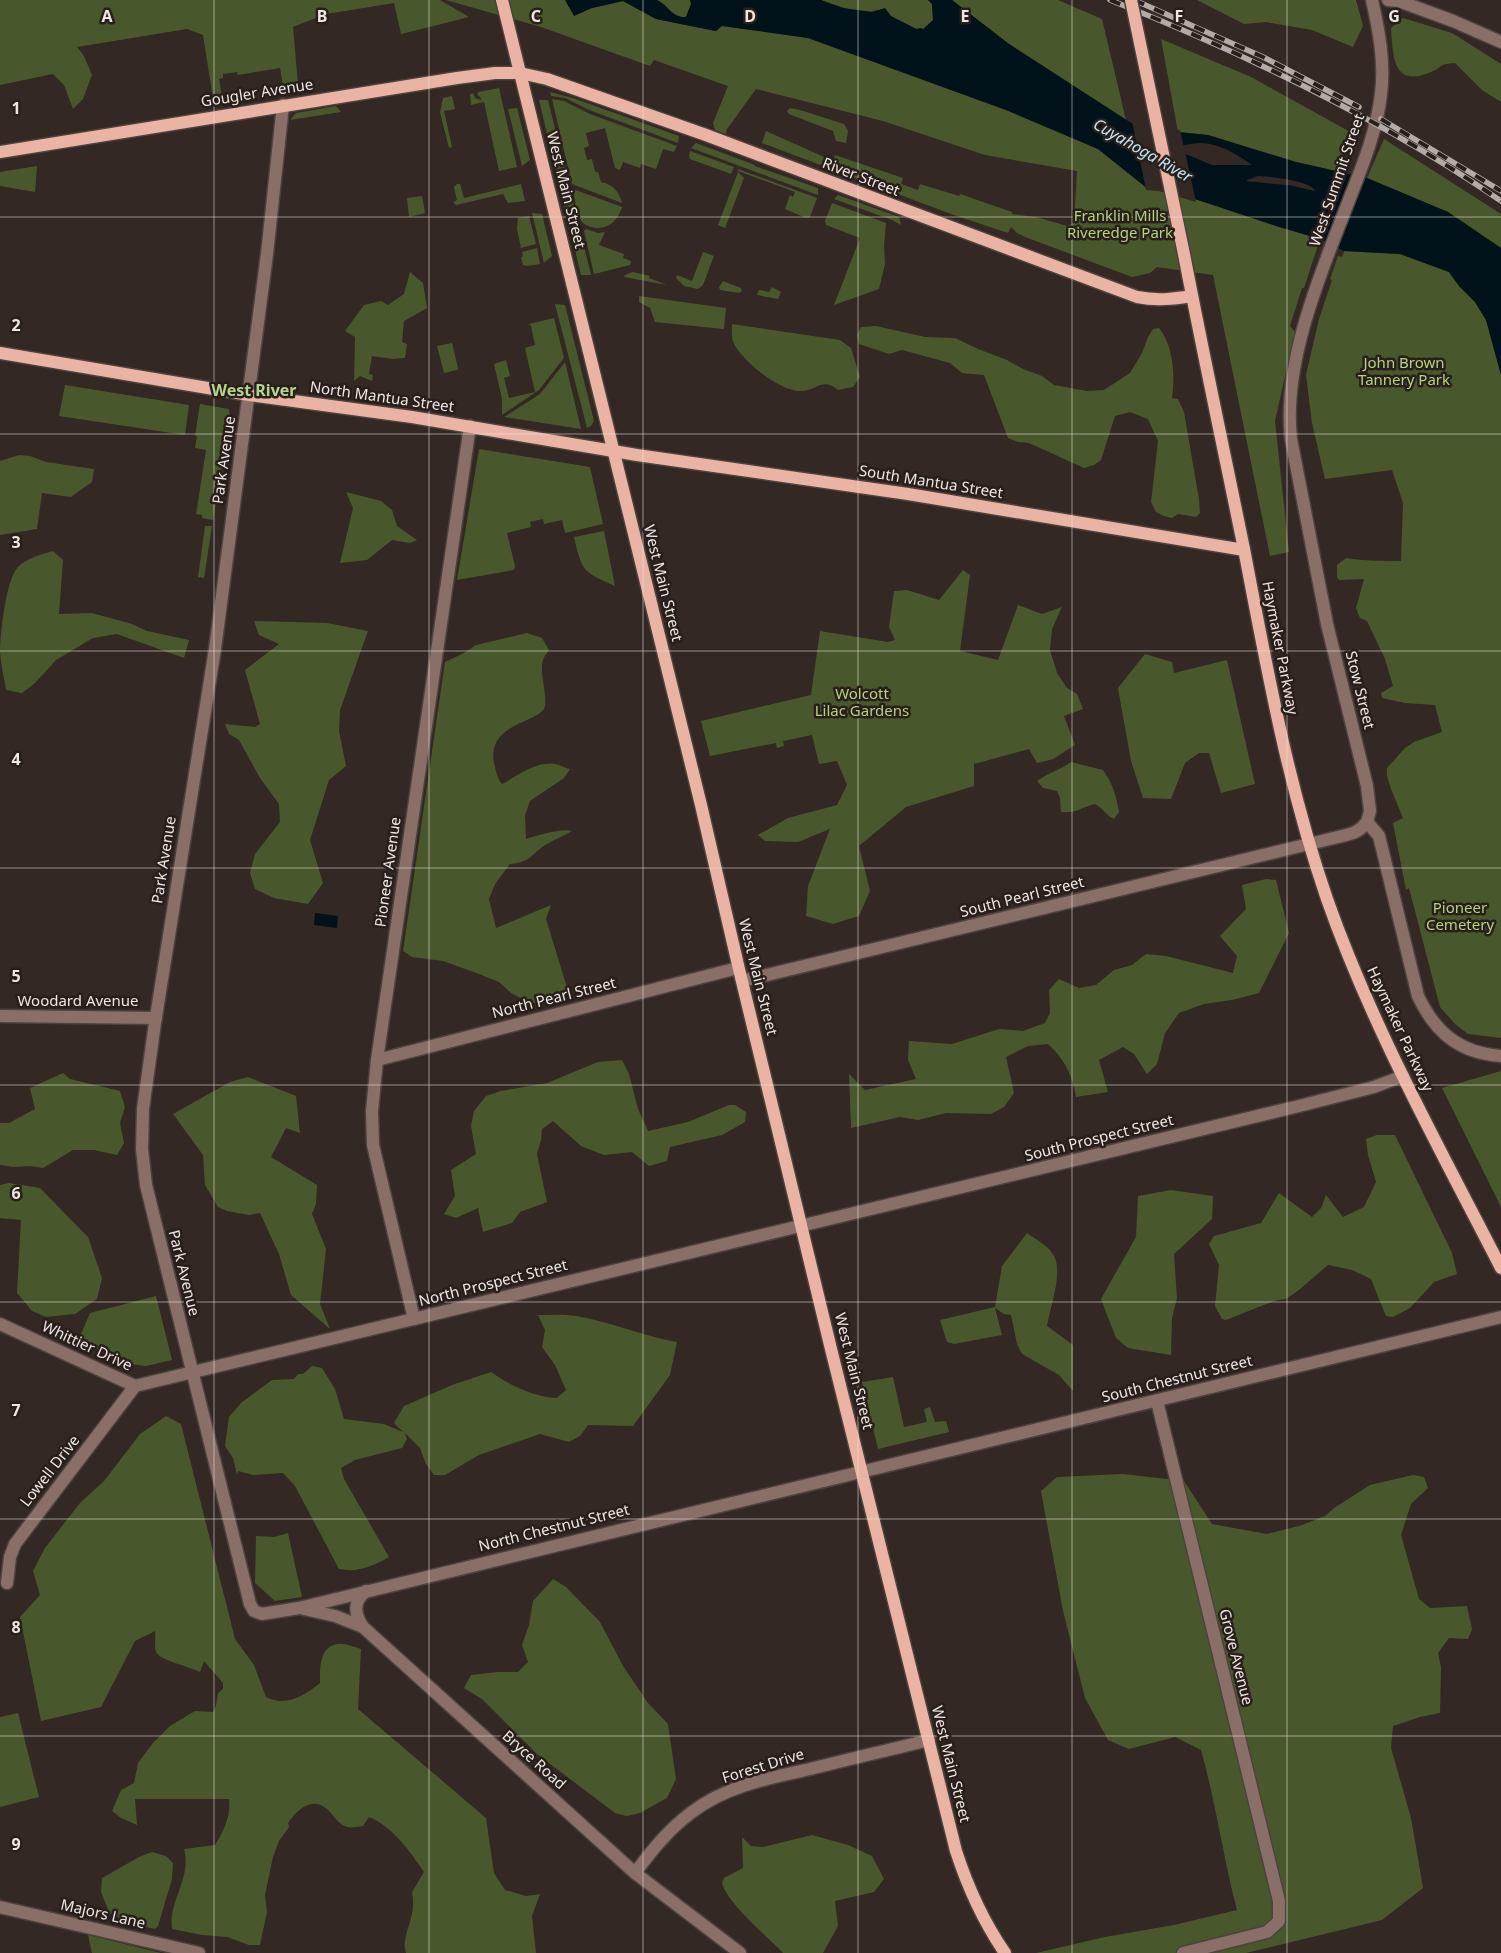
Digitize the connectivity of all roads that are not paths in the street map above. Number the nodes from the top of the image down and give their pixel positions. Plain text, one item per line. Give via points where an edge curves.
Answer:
1 (502, 0) edge
2 (1131, 0) edge
3 (1372, 0) edge
4 (1388, 0) edge
5 (1501, 42) edge
6 (520, 74) junction
7 (283, 105) junction
8 (0, 152) edge
9 (1319, 280) joint
10 (1192, 296) junction
11 (0, 353) edge
12 (249, 395) junction
13 (470, 426) junction
14 (612, 450) junction
15 (1244, 550) junction
16 (1367, 822) junction
17 (1309, 844) junction
18 (738, 968) junction
19 (742, 982) junction
20 (0, 1016) edge
21 (156, 1018) junction
22 (1501, 1056) edge
23 (377, 1060) junction
24 (1403, 1076) junction
25 (802, 1226) junction
26 (1501, 1268) edge
27 (1501, 1317) edge
28 (414, 1319) junction
29 (0, 1324) edge
30 (192, 1373) junction
31 (135, 1386) junction
32 (1157, 1401) junction
33 (861, 1472) junction
34 (6, 1583) dead end
35 (366, 1590) junction
36 (299, 1608) junction
37 (254, 1611) joint
38 (363, 1627) junction
39 (929, 1740) junction
40 (635, 1873) junction
41 (0, 1907) edge
42 (199, 1953) edge
43 (740, 1953) edge
44 (1005, 1953) edge
45 (1183, 1953) edge

1 - 6 main road, West Main Street
2 - 10 main road, Haymaker Parkway, bridge
3 - 9 street, West Summit Street via 1380,34 1382,64 1377,117 1361,170
4 - 5 street via 1453,21
6 - 7 main road, Gougler Avenue via 495,73
6 - 10 main road, River Street via 547,79 706,135 1137,297 1169,300
6 - 14 main road, West Main Street
7 - 8 main road, Gougler Avenue
7 - 12 street, Park Avenue
9 - 16 street, Stow Street via 1303,331 1289,417 1296,470 1327,624 1366,786 1370,812
10 - 15 main road, Haymaker Parkway
11 - 12 main road, North Mantua Street
12 - 13 main road, North Mantua Street
12 - 21 street, Park Avenue via 215,649
13 - 14 main road, North Mantua Street
13 - 23 street, Pioneer Avenue
14 - 15 main road, South Mantua Street via 912,494
14 - 18 main road, West Main Street via 701,805
15 - 17 main road, Haymaker Parkway via 1270,686
16 - 17 street, South Pearl Street via 1355,833
16 - 22 street via 1379,836 1411,971 1426,1012 1453,1041 1482,1054
17 - 19 street, South Pearl Street
17 - 24 main road, Haymaker Parkway via 1358,979
18 - 19 main road, West Main Street
18 - 23 street, North Pearl Street
19 - 25 main road, West Main Street
20 - 21 street, Woodard Avenue
21 - 30 street, Park Avenue via 143,1108 143,1166
23 - 28 street, Pioneer Avenue via 372,1111 373,1145
24 - 25 street, South Prospect Street via 1350,1094
24 - 26 main road, Haymaker Parkway
25 - 28 street, North Prospect Street
25 - 33 main road, West Main Street
27 - 32 street, South Chestnut Street
28 - 30 street, North Prospect Street
29 - 31 street, Whittier Drive
30 - 31 street, Whittier Drive
30 - 37 street, Park Avenue
31 - 34 street, Lowell Drive via 15,1544
32 - 33 street, South Chestnut Street
32 - 45 street, Grove Avenue via 1279,1901 1279,1921 1267,1932
33 - 35 street, North Chestnut Street
33 - 39 main road, West Main Street
35 - 36 street, North Chestnut Street
35 - 38 street via 359,1597 355,1611
36 - 37 street, North Chestnut Street via 262,1614
36 - 38 street, Bryce Road via 335,1616
38 - 40 street, Bryce Road
39 - 40 street, Forest Drive via 730,1791 678,1823
39 - 44 main road, West Main Street via 965,1878 978,1909
40 - 43 street, Bryce Road
41 - 42 street, Majors Lane

